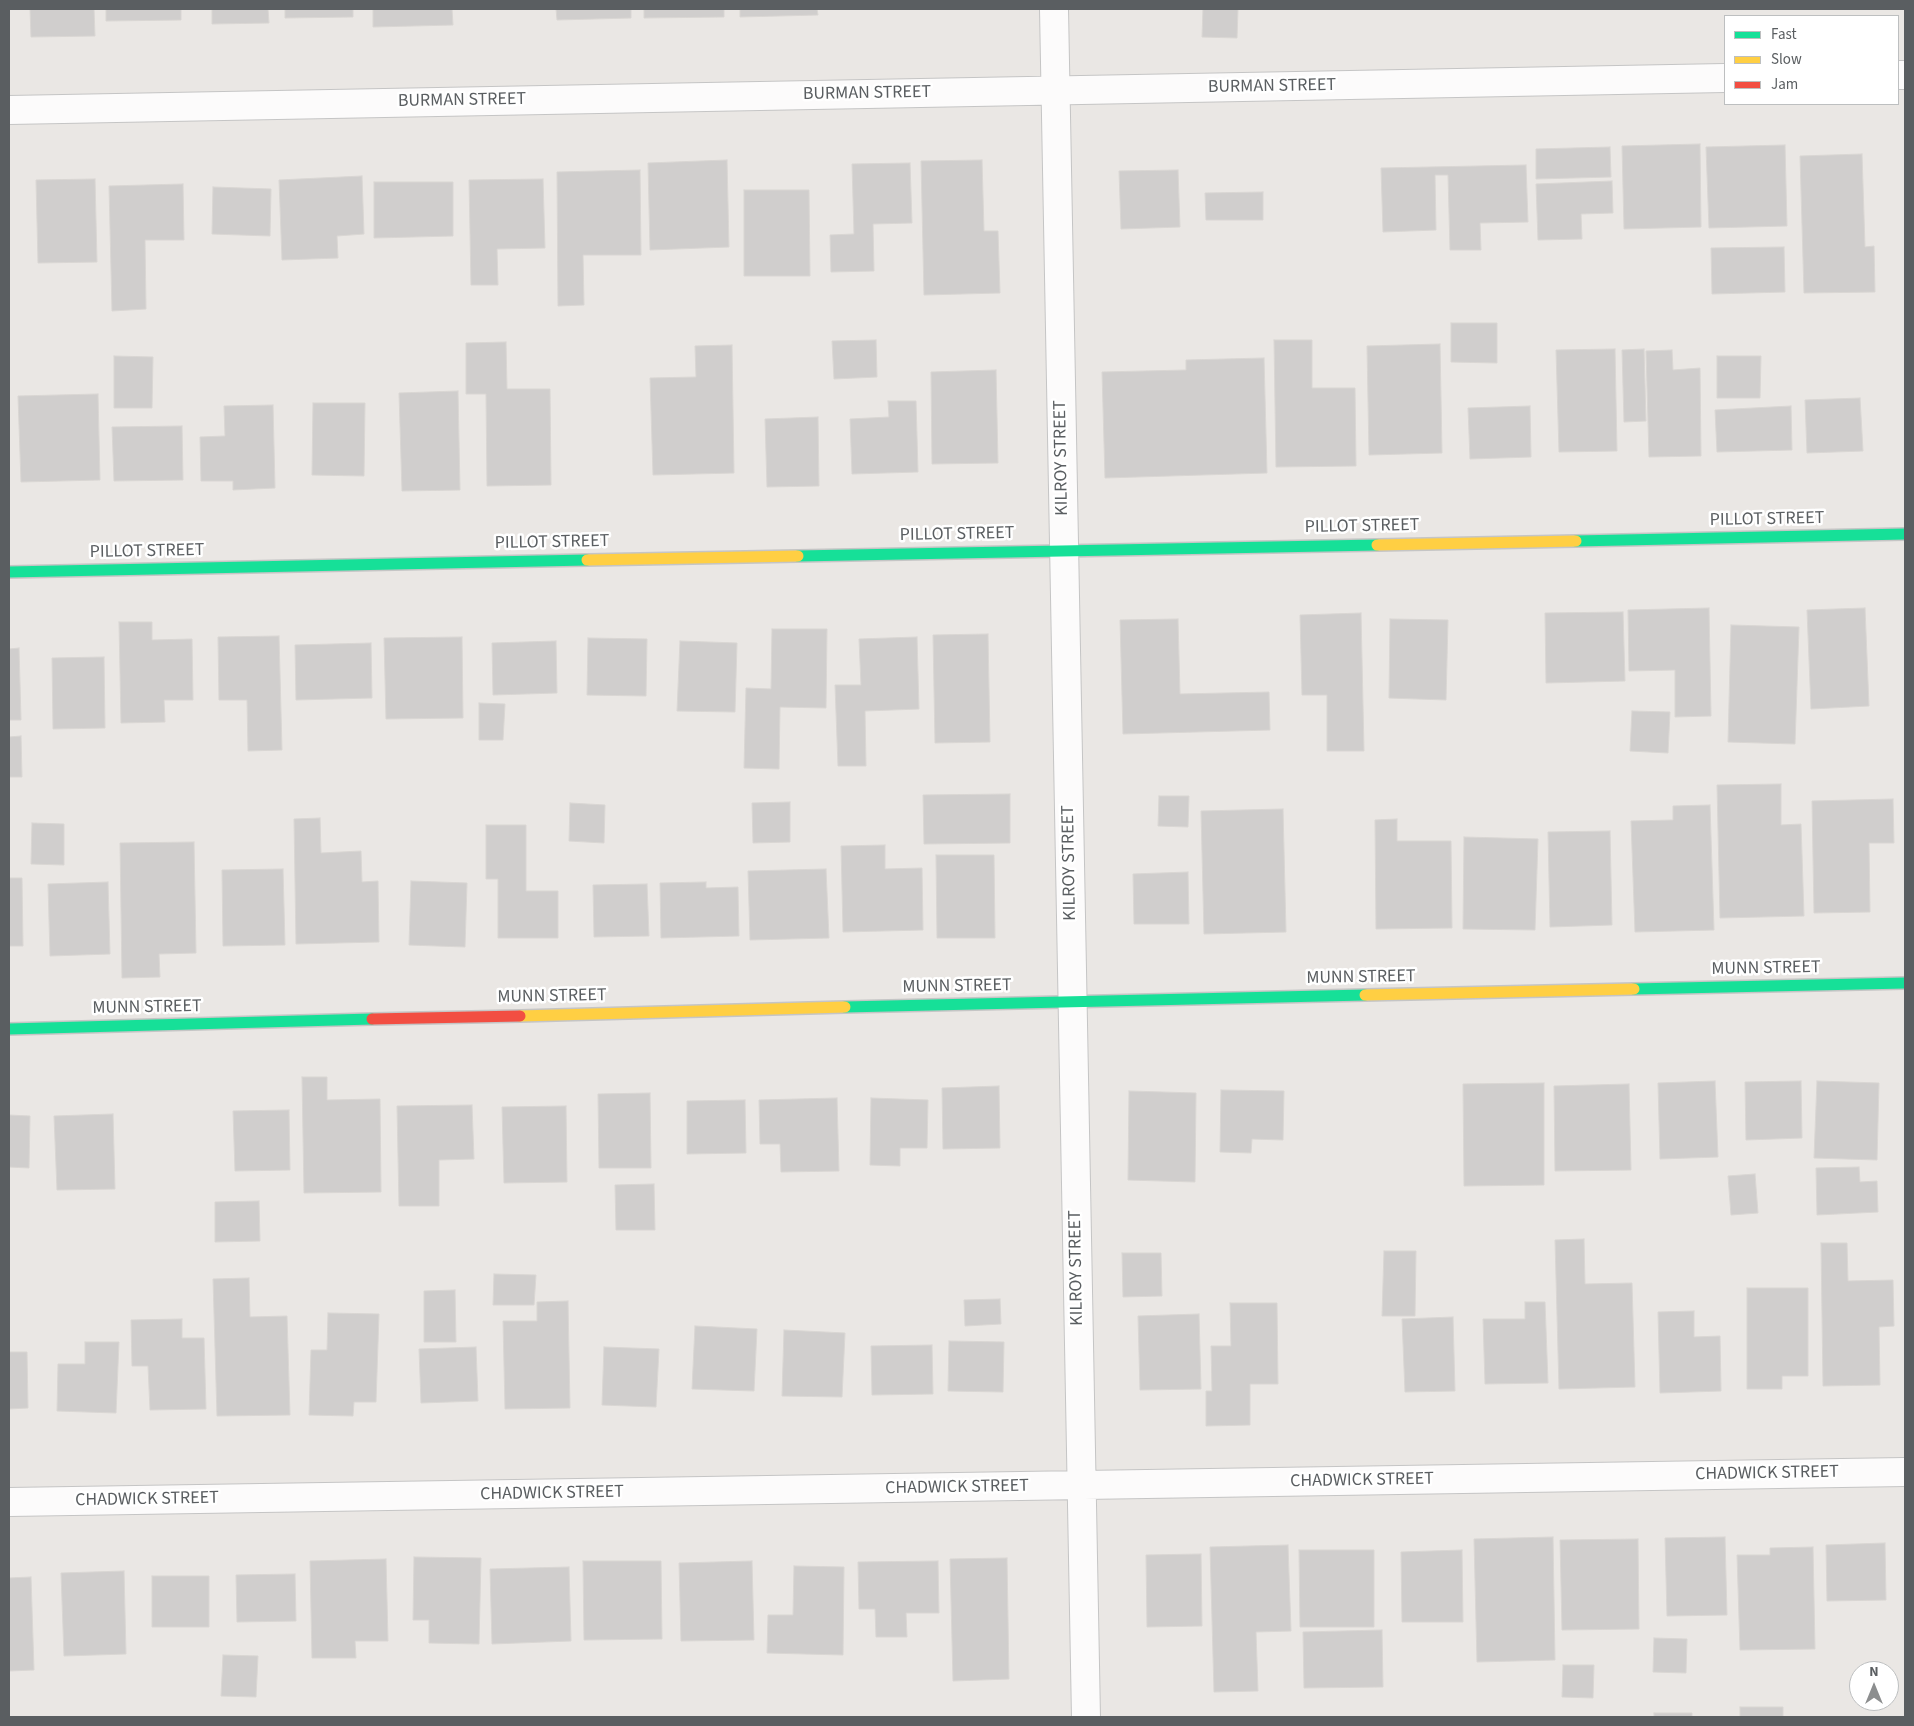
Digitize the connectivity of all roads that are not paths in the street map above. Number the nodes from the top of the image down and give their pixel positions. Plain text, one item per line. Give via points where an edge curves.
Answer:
1 (1054, 9) edge
2 (1724, 78) edge
3 (1055, 91) junction
4 (9, 110) edge
5 (1905, 534) edge
6 (1064, 551) junction
7 (9, 572) edge
8 (1905, 983) edge
9 (1072, 1001) junction
10 (9, 1029) edge
11 (1905, 1472) edge
12 (1081, 1486) junction
13 (9, 1502) edge
14 (1086, 1717) edge

1 - 3 street, KILROY STREET
2 - 3 street, BURMAN STREET
3 - 4 street, BURMAN STREET
3 - 6 street, KILROY STREET
5 - 6 street, PILLOT STREET
6 - 7 street, PILLOT STREET
6 - 9 street, KILROY STREET
8 - 9 street, MUNN STREET
9 - 10 street, MUNN STREET
9 - 12 street, KILROY STREET
11 - 12 street, CHADWICK STREET
12 - 13 street, CHADWICK STREET
12 - 14 street, KILROY STREET

